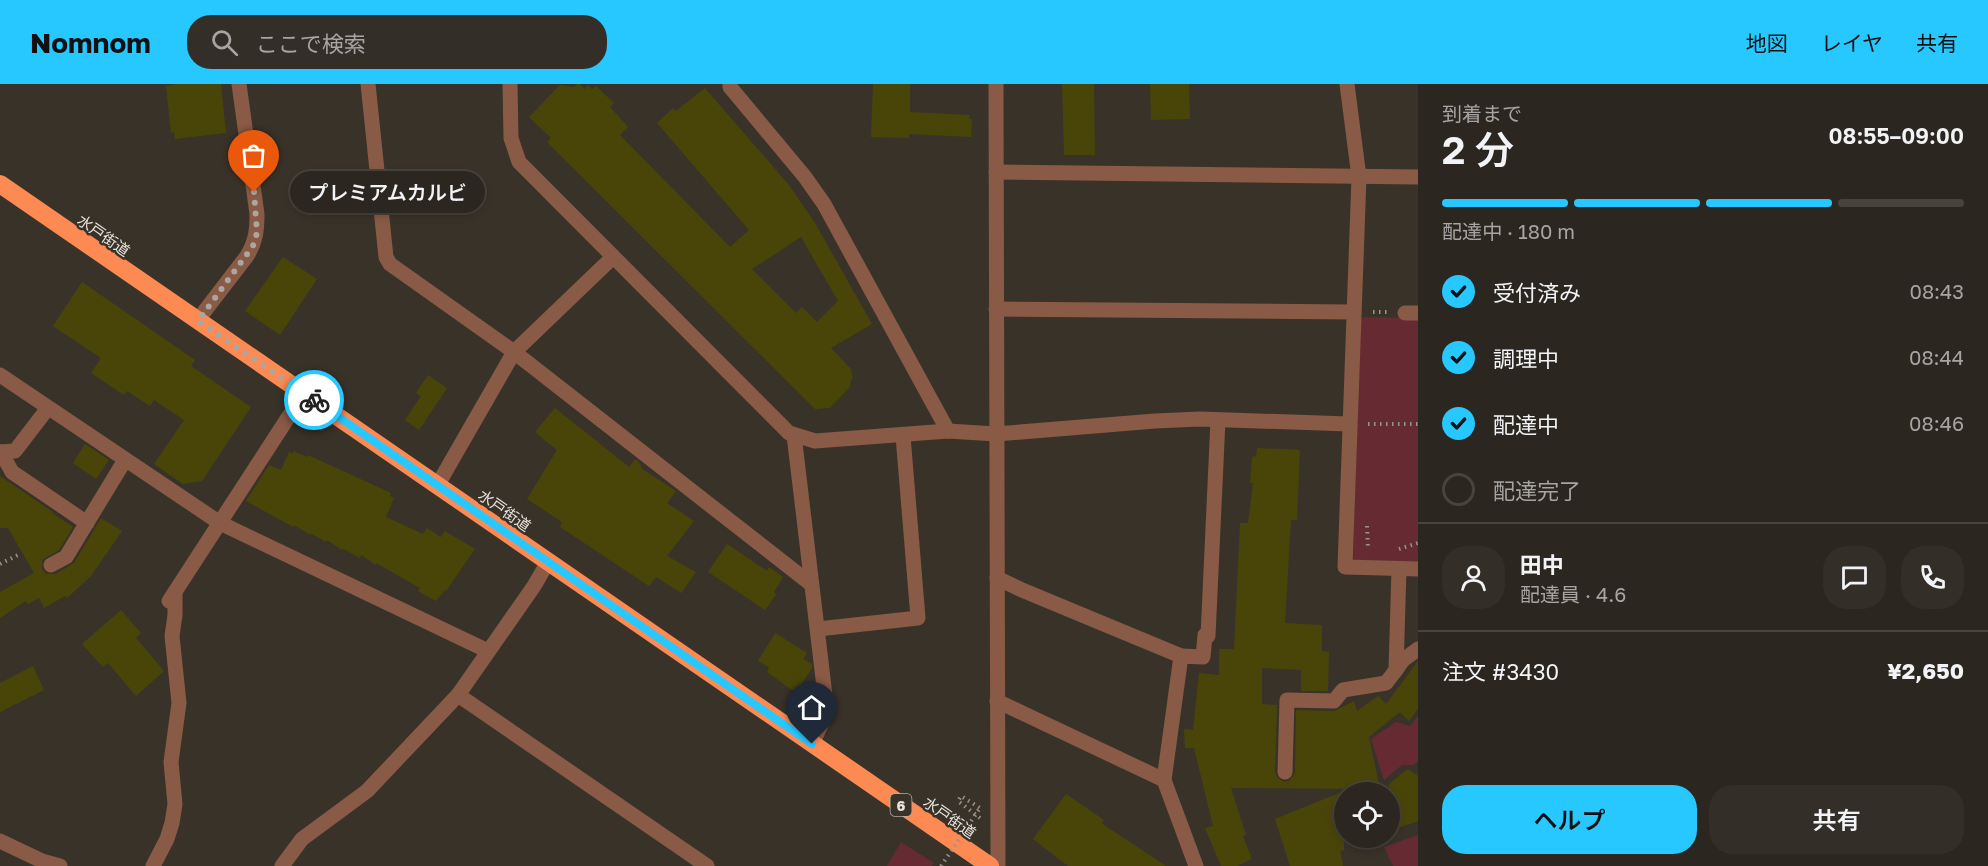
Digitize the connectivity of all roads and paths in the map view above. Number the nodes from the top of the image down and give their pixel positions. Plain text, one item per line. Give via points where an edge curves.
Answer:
1 (239, 84) edge
2 (368, 84) edge
3 (510, 84) edge
4 (730, 84) edge
5 (996, 84) edge
6 (1347, 84) edge
7 (996, 172) junction
8 (1359, 177) junction
9 (1418, 177) edge
10 (0, 184) edge
11 (613, 257) junction
12 (996, 309) junction
13 (1353, 312) junction
14 (1411, 313) edge
15 (198, 321) junction
16 (514, 352) junction
17 (0, 375) edge
18 (304, 393) junction
19 (48, 408) junction
20 (1218, 420) junction
21 (1349, 424) junction
22 (1418, 424) edge
23 (948, 431) junction
24 (996, 434) junction
25 (794, 435) junction
26 (903, 436) junction
27 (1, 452) edge
28 (125, 460) junction
29 (437, 486) junction
30 (87, 523) junction
31 (220, 523) junction
32 (20, 554) dead end
33 (548, 562) junction
34 (0, 564) edge
35 (51, 565) dead end
36 (1399, 569) junction
37 (1418, 569) edge
38 (998, 578) junction
39 (811, 584) junction
40 (818, 630) junction
41 (1418, 649) edge
42 (488, 651) junction
43 (1181, 656) junction
44 (1396, 670) junction
45 (458, 694) junction
46 (997, 701) junction
47 (812, 744) junction
48 (1285, 771) dead end
49 (1164, 780) junction
50 (973, 812) dead end
51 (0, 841) edge
52 (40, 863) edge
53 (60, 866) edge
54 (153, 866) edge
55 (282, 866) edge
56 (706, 866) edge
57 (940, 866) edge
58 (990, 866) edge
59 (998, 866) edge
60 (1196, 866) edge

1 - 15 street via 257,233 247,256
2 - 16 street via 386,257 390,264
3 - 11 street via 511,138 519,162
4 - 23 street via 824,204
5 - 7 street
6 - 8 street
7 - 8 street
7 - 12 street
8 - 9 street
8 - 13 street
10 - 15 highway, 水戸街道 / 6
11 - 16 street
11 - 25 street
12 - 13 street
12 - 24 street
13 - 14 path
13 - 21 street
15 - 18 highway, 水戸街道 / 6
16 - 29 street
16 - 39 street
17 - 19 street
18 - 29 highway, 水戸街道 / 6
18 - 31 street
19 - 27 street via 15,451
19 - 28 street
20 - 21 street
20 - 24 street
20 - 43 street via 1208,636 1205,635 1203,657
21 - 22 path
21 - 36 street via 1344,567
23 - 24 street
23 - 26 street
24 - 38 street
25 - 26 street via 815,441
25 - 39 street
26 - 40 street via 918,618
27 - 30 street via 12,471
28 - 30 street
28 - 31 street
29 - 33 highway, 水戸街道 / 6
30 - 35 street via 66,557
31 - 42 street
31 - 54 street via 171,598 179,703 171,762 175,804 167,839
32 - 34 path
33 - 42 street
33 - 47 highway, 水戸街道 / 6
36 - 37 street
36 - 44 street
38 - 43 street
38 - 46 street
39 - 40 street
40 - 47 street via 827,712
41 - 44 street
42 - 45 street
43 - 49 street
44 - 48 street via 1386,683 1343,690 1334,701 1287,700
45 - 55 street via 367,791 302,839
45 - 56 street
46 - 49 street
46 - 59 street
47 - 58 highway, 水戸街道 / 6
49 - 60 street
50 - 57 path, bridge via 958,801 961,796 980,808
51 - 52 street
52 - 53 street

